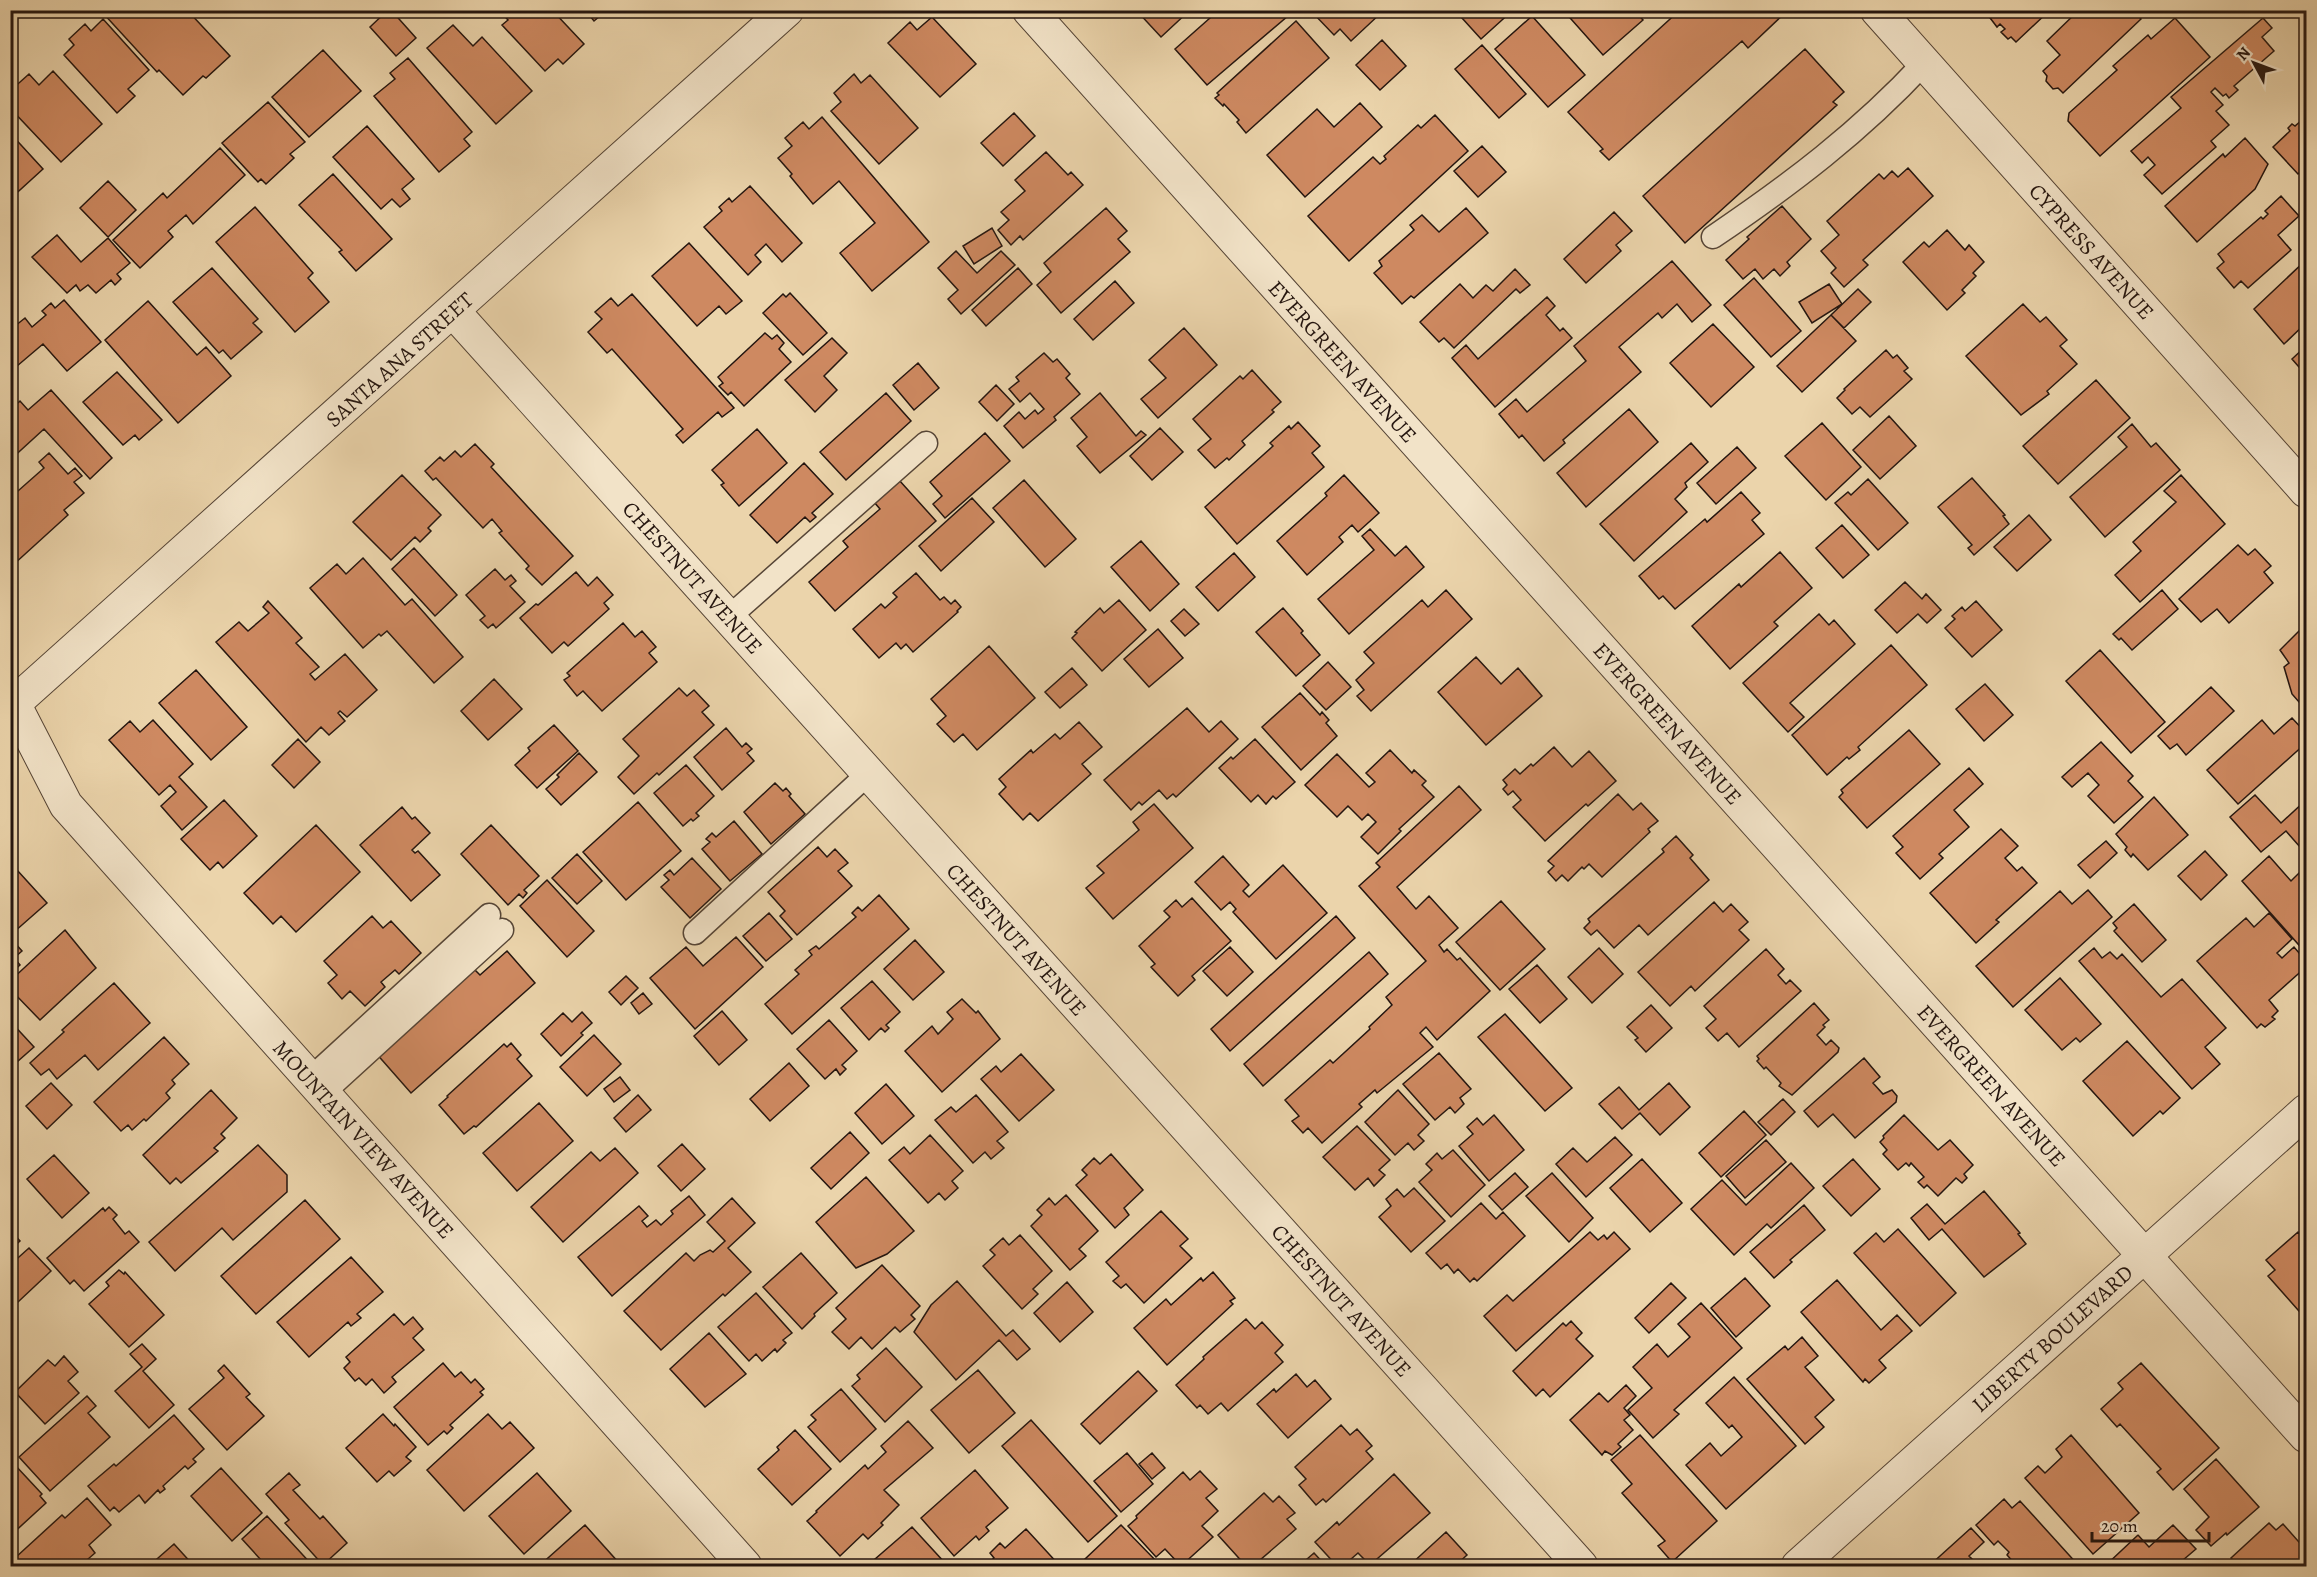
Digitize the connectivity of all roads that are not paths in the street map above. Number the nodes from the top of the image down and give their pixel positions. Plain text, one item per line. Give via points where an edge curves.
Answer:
1 (787, 10) edge
2 (1029, 10) edge
3 (1877, 10) edge
4 (1924, 63) junction
5 (1713, 237) dead end
6 (453, 311) junction
7 (926, 443) dead end
8 (2307, 491) edge
9 (729, 617) junction
10 (12, 701) edge
11 (869, 773) junction
12 (495, 923) dead end
13 (695, 933) dead end
14 (316, 1086) junction
15 (2307, 1111) edge
16 (2145, 1255) junction
17 (2307, 1436) edge
18 (746, 1566) edge
19 (1581, 1566) edge
20 (1798, 1566) edge

1 - 6 street, SANTA ANA STREET
2 - 16 street, EVERGREEN AVENUE
3 - 4 street, CYPRESS AVENUE
4 - 5 lane via 1820,161
4 - 8 street, CYPRESS AVENUE
6 - 9 street, CHESTNUT AVENUE
6 - 10 street, SANTA ANA STREET
7 - 9 lane
9 - 11 street, CHESTNUT AVENUE
10 - 14 street, MOUNTAIN VIEW AVENUE via 66,805
11 - 13 lane
11 - 19 street, CHESTNUT AVENUE
12 - 14 lane
14 - 18 street, MOUNTAIN VIEW AVENUE
15 - 16 street, LIBERTY BOULEVARD
16 - 17 street, EVERGREEN AVENUE
16 - 20 street, LIBERTY BOULEVARD

